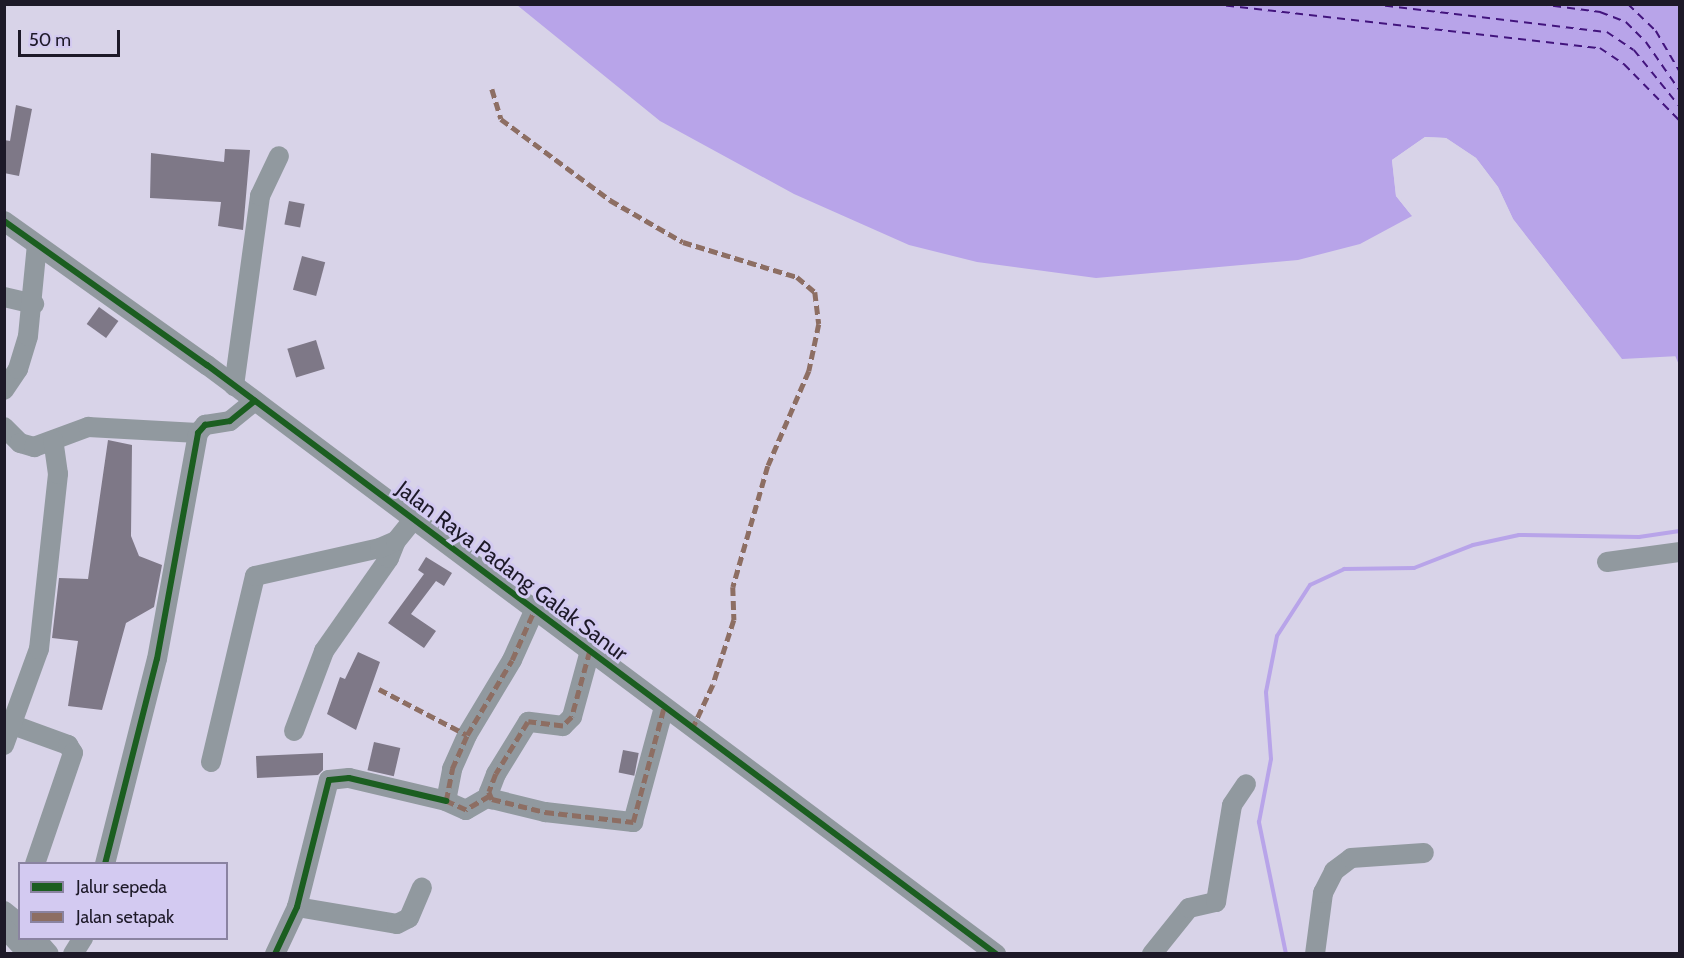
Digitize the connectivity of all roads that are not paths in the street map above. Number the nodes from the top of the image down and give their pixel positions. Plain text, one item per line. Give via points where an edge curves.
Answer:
1 (279, 156) dead end
2 (4, 221) edge
3 (37, 245) junction
4 (4, 297) edge
5 (34, 304) junction
6 (11, 367) edge
7 (234, 386) junction
8 (4, 390) edge
9 (255, 401) junction
10 (4, 427) edge
11 (198, 433) junction
12 (53, 440) junction
13 (413, 520) junction
14 (396, 541) junction
15 (1680, 552) edge
16 (1607, 562) dead end
17 (534, 611) junction
18 (590, 651) junction
19 (664, 707) junction
20 (13, 724) junction
21 (294, 731) dead end
22 (4, 745) edge
23 (211, 762) dead end
24 (1246, 784) dead end
25 (490, 796) junction
26 (446, 801) junction
27 (1424, 853) dead end
28 (36, 862) edge
29 (106, 862) edge
30 (422, 888) dead end
31 (297, 907) junction
32 (22, 940) edge
33 (36, 940) edge
34 (81, 940) edge
35 (28, 954) edge
36 (49, 954) edge
37 (73, 954) edge
38 (275, 954) edge
39 (996, 954) edge
40 (1152, 954) edge
41 (1316, 954) edge

1 - 7 street via 260,196
2 - 3 street, Jalan Raya Padang Galak Sanur
3 - 5 street
3 - 7 street, Jalan Raya Padang Galak Sanur
4 - 5 street
5 - 6 street
6 - 8 street
7 - 9 street, Jalan Raya Padang Galak Sanur
9 - 11 street via 230,421 205,424
9 - 13 street, Jalan Raya Padang Galak Sanur
10 - 12 street via 20,443 34,447
11 - 12 street via 88,427
11 - 29 street via 154,671
12 - 20 street via 58,474 49,578 39,649
13 - 14 street
13 - 17 street, Jalan Raya Padang Galak Sanur
14 - 21 street via 389,558 324,651
14 - 23 street via 342,559 255,576
15 - 16 street
17 - 18 street, Jalan Raya Padang Galak Sanur
17 - 26 street via 512,660 467,735 452,770
18 - 19 street, Jalan Raya Padang Galak Sanur
18 - 25 street via 572,717 562,726 528,722 496,774
19 - 25 street via 633,822 545,812
19 - 39 street, Jalan Raya Padang Galak Sanur
20 - 22 street
20 - 28 street via 68,745 73,753
24 - 40 street via 1232,805 1216,902 1189,908
25 - 26 street via 466,810
26 - 31 street via 334,776
27 - 41 street via 1351,858 1334,871 1323,893
30 - 31 street via 409,918 396,924
31 - 38 street
32 - 35 street
33 - 36 street
34 - 37 street

